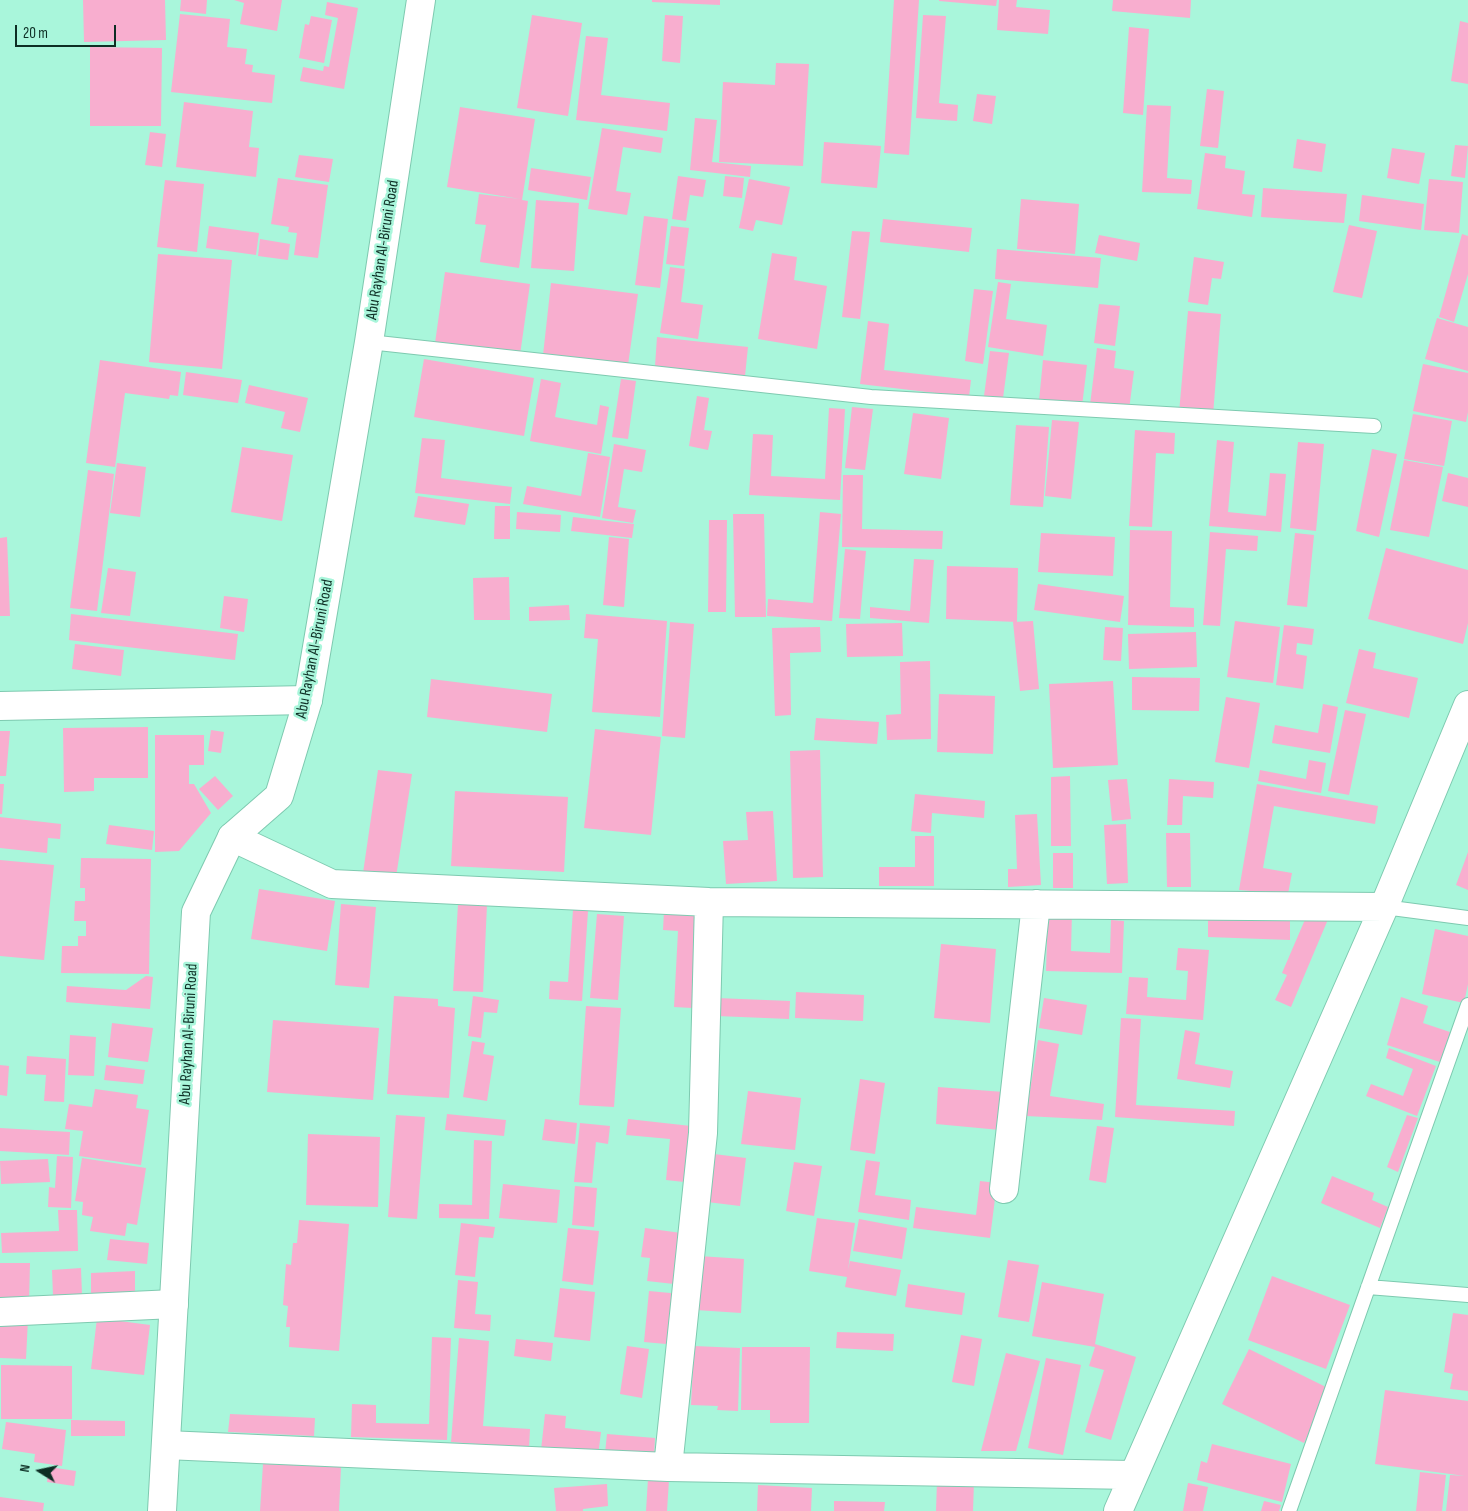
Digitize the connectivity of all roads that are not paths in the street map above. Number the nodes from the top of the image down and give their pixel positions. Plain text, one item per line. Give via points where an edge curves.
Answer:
1 (421, 0) edge
2 (369, 342) junction
3 (1374, 426) dead end
4 (308, 700) junction
5 (1468, 705) edge
6 (0, 706) edge
7 (232, 837) junction
8 (709, 902) junction
9 (1036, 904) junction
10 (1384, 907) junction
11 (1468, 918) edge
12 (1468, 1005) edge
13 (1004, 1189) dead end
14 (1368, 1287) junction
15 (1468, 1295) edge
16 (174, 1304) junction
17 (0, 1312) edge
18 (166, 1445) junction
19 (668, 1468) junction
20 (1133, 1475) junction
21 (162, 1511) edge
22 (1118, 1511) edge
23 (1289, 1511) edge

1 - 2 street, Abu Rayhan Al-Biruni Road
2 - 3 lane via 871,397
2 - 4 street, Abu Rayhan Al-Biruni Road
4 - 6 street
4 - 7 street, Abu Rayhan Al-Biruni Road via 279,796
5 - 10 street
7 - 8 street via 332,884
7 - 16 street, Abu Rayhan Al-Biruni Road via 196,912
8 - 9 street
8 - 19 street via 703,1133
9 - 10 street
9 - 13 street
10 - 11 lane
10 - 20 street
12 - 14 lane
14 - 15 lane
14 - 23 lane
16 - 17 street
16 - 18 street, Abu Rayhan Al-Biruni Road
18 - 19 street
18 - 21 street, Abu Rayhan Al-Biruni Road
19 - 20 street
20 - 22 street

